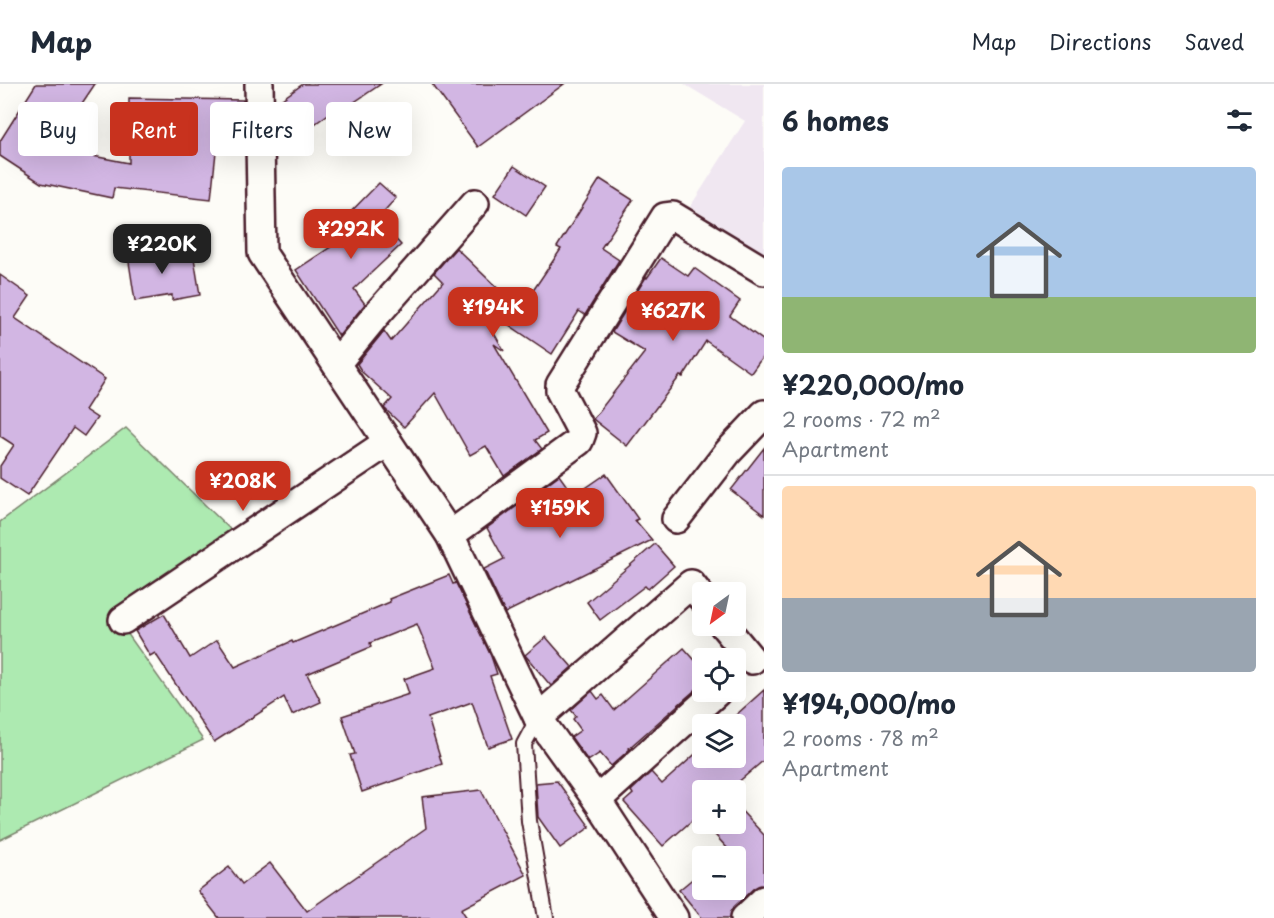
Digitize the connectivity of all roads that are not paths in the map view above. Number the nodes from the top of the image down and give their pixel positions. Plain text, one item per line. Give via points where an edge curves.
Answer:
1 (259, 84) edge
2 (475, 202) dead end
3 (764, 271) edge
4 (336, 364) junction
5 (764, 414) edge
6 (388, 442) junction
7 (676, 519) dead end
8 (450, 535) junction
9 (692, 585) edge
10 (123, 620) dead end
11 (731, 636) edge
12 (750, 661) edge
13 (706, 702) edge
14 (538, 718) junction
15 (597, 800) junction
16 (764, 900) edge
17 (546, 918) edge
18 (674, 918) edge
19 (745, 918) edge

1 - 4 street via 262,253
2 - 4 street
3 - 8 street via 673,216 665,217 560,385 582,433 579,441
4 - 6 street
5 - 7 street via 728,452
6 - 8 street
6 - 10 street
8 - 14 street
9 - 14 street
11 - 12 street
13 - 15 street
14 - 15 street
14 - 17 lane via 524,744 529,821
15 - 18 street
16 - 19 street

